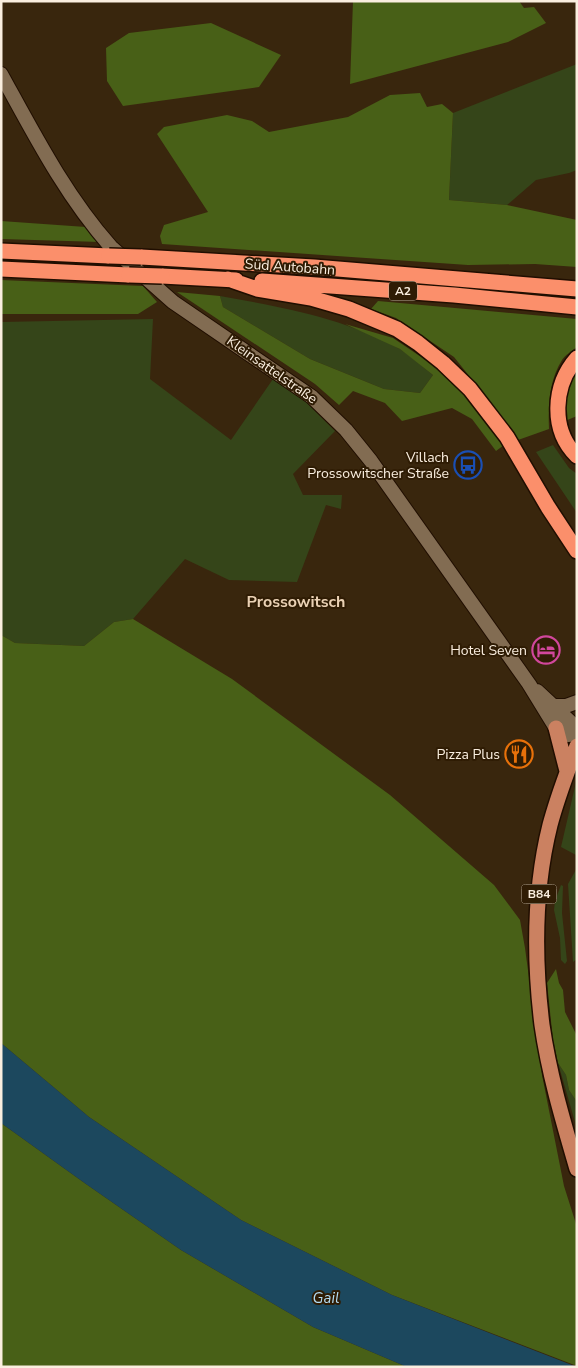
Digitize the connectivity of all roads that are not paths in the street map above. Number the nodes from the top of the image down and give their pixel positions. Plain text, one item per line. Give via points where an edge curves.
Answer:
1 (1, 74) edge
2 (1, 251) edge
3 (1, 269) edge
4 (228, 279) junction
5 (577, 279) edge
6 (517, 283) junction
7 (577, 289) edge
8 (577, 307) edge
9 (577, 358) edge
10 (573, 452) edge
11 (577, 551) edge
12 (529, 684) junction
13 (577, 702) edge
14 (554, 706) junction
15 (556, 728) junction
16 (577, 728) edge
17 (577, 734) edge
18 (577, 746) edge
19 (567, 771) junction
20 (577, 1169) edge

1 - 12 main road, Kleinsattelstraße via 63,184 102,237 173,302 293,383 328,411 367,455
2 - 6 highway, Süd Autobahn / A2, bridge via 314,267
3 - 4 highway, Süd Autobahn / A2, bridge
4 - 8 highway, Süd Autobahn / A2
4 - 11 highway via 257,289 311,298 349,309 397,329 443,363 470,389 507,437
5 - 6 highway via 554,278
6 - 7 highway, Süd Autobahn / A2
9 - 10 highway via 560,388 558,416 561,432
12 - 14 main road, Kleinsattelstraße
12 - 15 main road, Kleinsattelstraße
13 - 14 main road
14 - 16 main road, Kleinsattelstraße
15 - 17 main road via 568,735
15 - 19 main road
18 - 19 main road, B84
19 - 20 main road, B84 via 545,851 539,896 537,963 544,1034 556,1096

